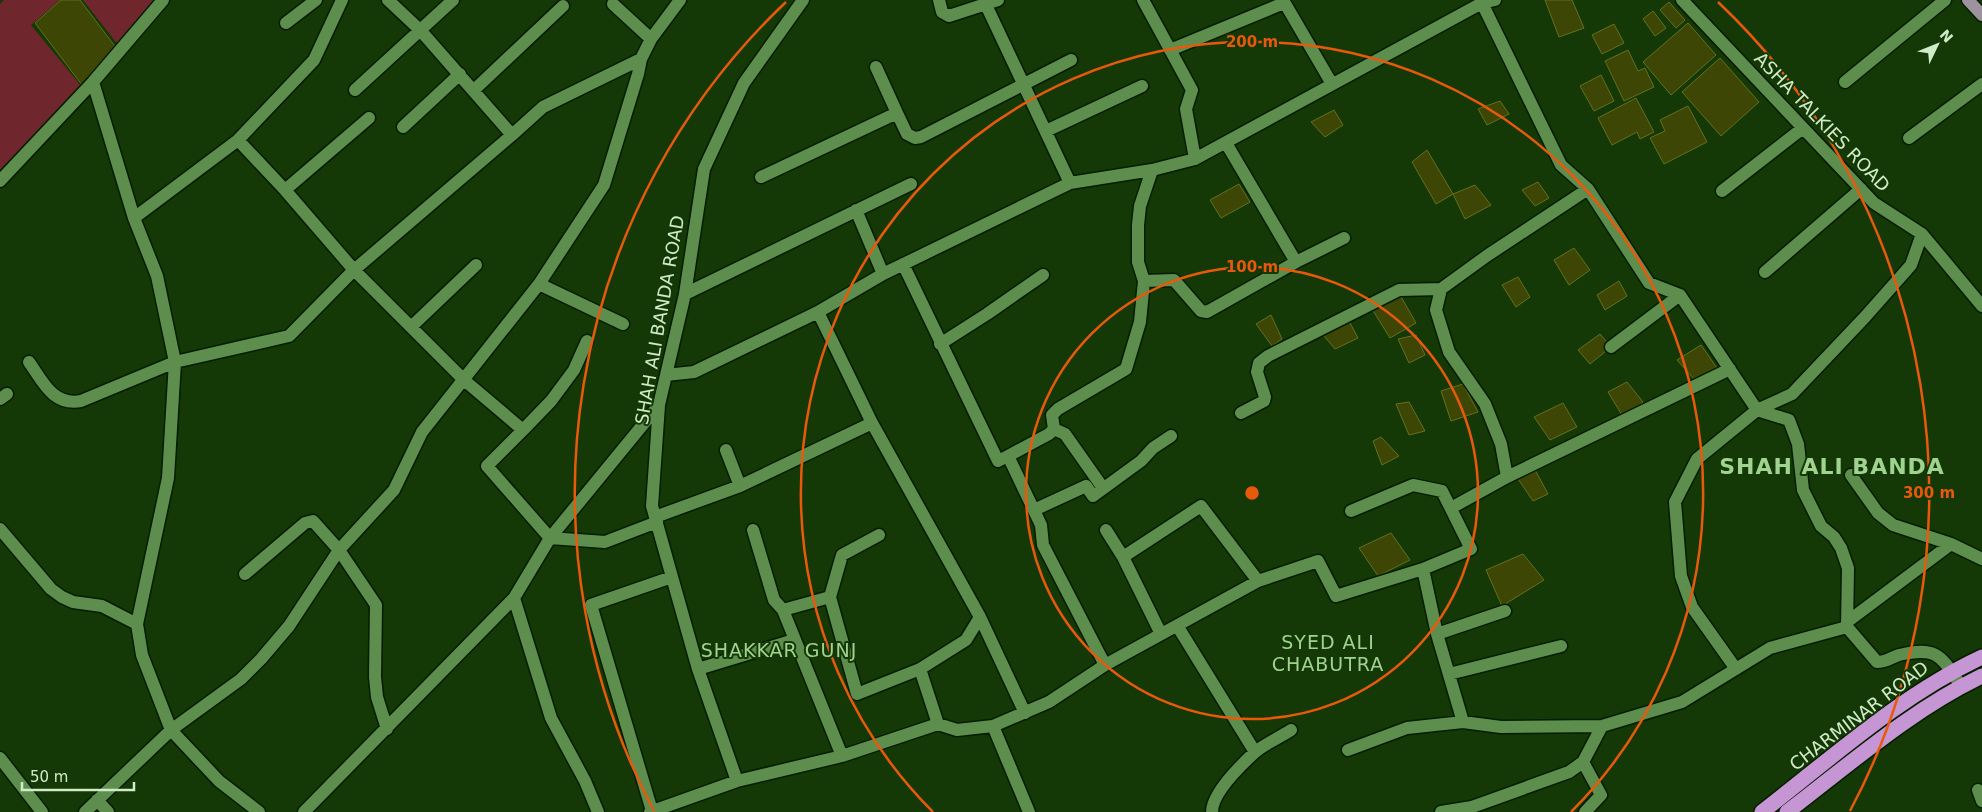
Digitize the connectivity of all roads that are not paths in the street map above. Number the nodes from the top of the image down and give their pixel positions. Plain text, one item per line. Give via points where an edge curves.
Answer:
1 (163, 0) edge
2 (316, 0) edge
3 (342, 0) edge
4 (388, 0) edge
5 (453, 0) edge
6 (680, 0) edge
7 (804, 0) edge
8 (939, 0) edge
9 (1143, 0) edge
10 (1682, 0) edge
11 (1946, 0) edge
12 (1968, 0) edge
13 (1284, 1) edge
14 (1489, 1) edge
15 (992, 3) edge
16 (613, 4) dead end
17 (563, 6) dead end
18 (1982, 16) edge
19 (286, 23) dead end
20 (421, 31) junction
21 (651, 40) junction
22 (1170, 50) junction
23 (641, 59) junction
24 (1070, 60) dead end
25 (876, 67) dead end
26 (460, 74) junction
27 (93, 82) junction
28 (1845, 82) dead end
29 (1024, 84) junction
30 (1332, 84) junction
31 (1982, 84) edge
32 (1142, 86) dead end
33 (355, 90) dead end
34 (474, 90) junction
35 (897, 113) junction
36 (369, 118) dead end
37 (403, 127) dead end
38 (1803, 128) junction
39 (1046, 131) junction
40 (512, 135) junction
41 (1909, 138) dead end
42 (238, 140) junction
43 (1226, 143) junction
44 (1195, 159) junction
45 (1152, 170) junction
46 (761, 177) dead end
47 (0, 181) edge
48 (1070, 183) junction
49 (911, 184) dead end
50 (1588, 189) junction
51 (1860, 189) junction
52 (285, 190) junction
53 (1722, 190) dead end
54 (856, 210) junction
55 (134, 218) junction
56 (1922, 234) junction
57 (1344, 238) dead end
58 (1296, 262) junction
59 (903, 264) junction
60 (476, 265) dead end
61 (354, 270) junction
62 (1765, 272) dead end
63 (883, 274) junction
64 (1043, 275) dead end
65 (1144, 281) junction
66 (538, 284) junction
67 (1440, 289) junction
68 (685, 294) junction
69 (1680, 295) junction
70 (1982, 306) edge
71 (818, 312) junction
72 (623, 324) dead end
73 (411, 327) junction
74 (587, 341) dead end
75 (940, 344) junction
76 (1611, 346) dead end
77 (29, 362) dead end
78 (175, 362) junction
79 (1730, 369) junction
80 (666, 375) junction
81 (464, 380) junction
82 (659, 405) junction
83 (1757, 410) junction
84 (1241, 413) dead end
85 (872, 422) junction
86 (1054, 429) junction
87 (523, 430) junction
88 (1171, 436) dead end
89 (726, 450) dead end
90 (1008, 456) junction
91 (1851, 475) dead end
92 (1507, 477) junction
93 (740, 486) junction
94 (1103, 488) junction
95 (1451, 508) junction
96 (1034, 510) junction
97 (1351, 510) dead end
98 (656, 520) junction
99 (0, 529) edge
100 (753, 530) dead end
101 (1106, 530) dead end
102 (879, 535) dead end
103 (550, 538) junction
104 (1951, 544) junction
105 (339, 550) junction
106 (1123, 556) junction
107 (1982, 559) edge
108 (1423, 569) junction
109 (245, 574) dead end
110 (672, 577) junction
111 (1258, 581) junction
112 (830, 597) junction
113 (514, 598) junction
114 (783, 610) junction
115 (1505, 611) dead end
116 (980, 617) junction
117 (137, 624) junction
118 (1847, 624) junction
119 (1178, 626) junction
120 (1161, 634) junction
121 (1438, 634) junction
122 (794, 640) junction
123 (1561, 646) dead end
124 (1982, 657) edge
125 (1105, 665) junction
126 (920, 669) junction
127 (1736, 669) junction
128 (698, 670) junction
129 (1951, 671) junction
130 (1449, 674) junction
131 (1982, 676) edge
132 (1961, 686) junction
133 (1025, 713) junction
134 (1463, 722) junction
135 (938, 724) junction
136 (993, 726) junction
137 (1602, 726) junction
138 (171, 730) junction
139 (387, 730) junction
140 (1290, 730) dead end
141 (1348, 750) dead end
142 (1255, 752) junction
143 (842, 756) junction
144 (0, 758) edge
145 (1583, 762) junction
146 (737, 781) junction
147 (97, 800) junction
148 (42, 812) edge
149 (85, 812) edge
150 (108, 812) edge
151 (256, 812) edge
152 (304, 812) edge
153 (598, 812) edge
154 (651, 812) edge
155 (1029, 812) edge
156 (1212, 812) edge
157 (1441, 812) edge
158 (1586, 812) edge
159 (1762, 812) edge
160 (1787, 812) edge

1 - 27 street
2 - 19 street
3 - 42 street via 314,60
4 - 20 street
5 - 20 street
6 - 21 street
7 - 68 street, SHAH ALI BANDA ROAD via 744,83 704,169
8 - 15 street via 942,12 949,16
9 - 22 street
10 - 38 street, ASHA TALKIES ROAD
11 - 28 street
12 - 18 main road
13 - 22 street
13 - 30 street
14 - 30 street
14 - 50 street via 1561,165
15 - 29 street
16 - 21 street
17 - 34 street
20 - 26 street
20 - 33 street
21 - 23 street
22 - 44 street via 1192,90 1186,109
23 - 40 street via 543,107
23 - 66 street via 604,185
24 - 29 street
25 - 35 street
26 - 34 street
26 - 37 street
27 - 47 street
27 - 55 street
29 - 35 street via 921,137 907,134
29 - 39 street
30 - 43 street
31 - 41 street
32 - 39 street
34 - 40 street
35 - 46 street
36 - 52 street
38 - 51 street, ASHA TALKIES ROAD
38 - 53 street
39 - 48 street
40 - 61 street
42 - 52 street
42 - 55 street
43 - 44 street
43 - 58 street
44 - 45 street
45 - 48 street
45 - 65 street via 1140,206 1138,225 1138,262
48 - 59 street
49 - 54 street
50 - 67 street
50 - 69 street via 1649,283
51 - 56 street, ASHA TALKIES ROAD via 1874,204
51 - 62 street
52 - 61 street
54 - 63 street
54 - 68 street
55 - 78 street via 157,276
56 - 70 street, ASHA TALKIES ROAD
56 - 83 street via 1911,265 1821,364 1792,394
57 - 58 street
58 - 65 street via 1205,312 1174,280
59 - 63 street
59 - 75 street
60 - 73 street
61 - 73 street
61 - 78 street via 289,336
63 - 71 street
64 - 75 street
65 - 86 street via 1140,322 1126,369 1058,409 1052,415
66 - 72 street
66 - 81 street
67 - 84 street via 1399,290 1268,356 1259,363 1257,372 1266,397 1264,402
67 - 92 street via 1436,310 1449,352 1485,404 1501,444
68 - 80 street, SHAH ALI BANDA ROAD
69 - 76 street
69 - 79 street
71 - 80 street via 694,372
71 - 85 street
73 - 81 street
74 - 87 street via 563,386
75 - 90 street via 998,461
77 - 78 street via 50,392 63,401 73,403
78 - 117 street via 168,478
79 - 83 street
79 - 92 street
80 - 82 street, SHAH ALI BANDA ROAD
81 - 87 street
81 - 105 street via 422,432 394,490
82 - 98 street, SHAH ALI BANDA ROAD via 652,506
82 - 103 street
83 - 118 street via 1789,420 1798,444 1803,490 1821,526 1841,548 1848,568
83 - 127 street via 1697,459 1675,502 1681,576 1692,607
85 - 93 street
85 - 116 street
86 - 90 street
86 - 94 street via 1065,434
87 - 103 street via 487,466
88 - 94 street
89 - 93 street
90 - 96 street
91 - 104 street via 1878,513 1893,525
92 - 95 street
93 - 98 street
94 - 96 street via 1093,496 1086,486
95 - 97 street via 1442,491 1413,485
95 - 108 street via 1471,549
96 - 125 street via 1042,525 1043,545
98 - 103 street via 604,542
98 - 110 street, SHAH ALI BANDA ROAD
99 - 117 street via 62,598 102,606
100 - 114 street via 774,600
101 - 106 street
102 - 112 street via 842,555
103 - 113 street
104 - 107 street
104 - 118 street
105 - 109 street via 313,521 305,523
105 - 138 street via 289,626 261,659 241,679
105 - 139 street via 376,605 375,677
106 - 111 street via 1201,506
106 - 120 street
108 - 111 street via 1336,596 1318,561
108 - 121 street
110 - 128 street, SHAH ALI BANDA ROAD
110 - 154 street via 591,605
111 - 119 street
112 - 114 street
112 - 126 street via 857,694
113 - 139 street
113 - 153 street via 552,718
114 - 122 street
115 - 121 street
116 - 126 street via 966,640
116 - 133 street
117 - 138 street via 142,655
118 - 127 street via 1770,648
118 - 129 street via 1877,662 1921,651 1941,657
119 - 120 street
119 - 142 street
120 - 125 street
121 - 130 street
122 - 128 street
122 - 143 street
123 - 130 street
124 - 129 highway, CHARMINAR ROAD
125 - 133 street via 1049,702
126 - 135 street
127 - 137 street via 1682,702
128 - 146 street, SHAH ALI BANDA ROAD
129 - 132 street
129 - 159 highway, CHARMINAR ROAD via 1908,698
130 - 134 street
131 - 132 highway, CHARMINAR ROAD
132 - 160 highway, CHARMINAR ROAD via 1918,712
133 - 136 street
134 - 137 street via 1501,727
134 - 141 street via 1407,728
135 - 136 street via 957,730
135 - 143 street
136 - 155 street
137 - 145 street
138 - 147 street
138 - 151 street via 219,781
139 - 152 street
140 - 142 street
142 - 156 street via 1217,793
143 - 146 street
144 - 148 street
145 - 157 street via 1570,772 1472,807
145 - 158 street via 1601,795
146 - 154 street
147 - 149 street
147 - 150 street

